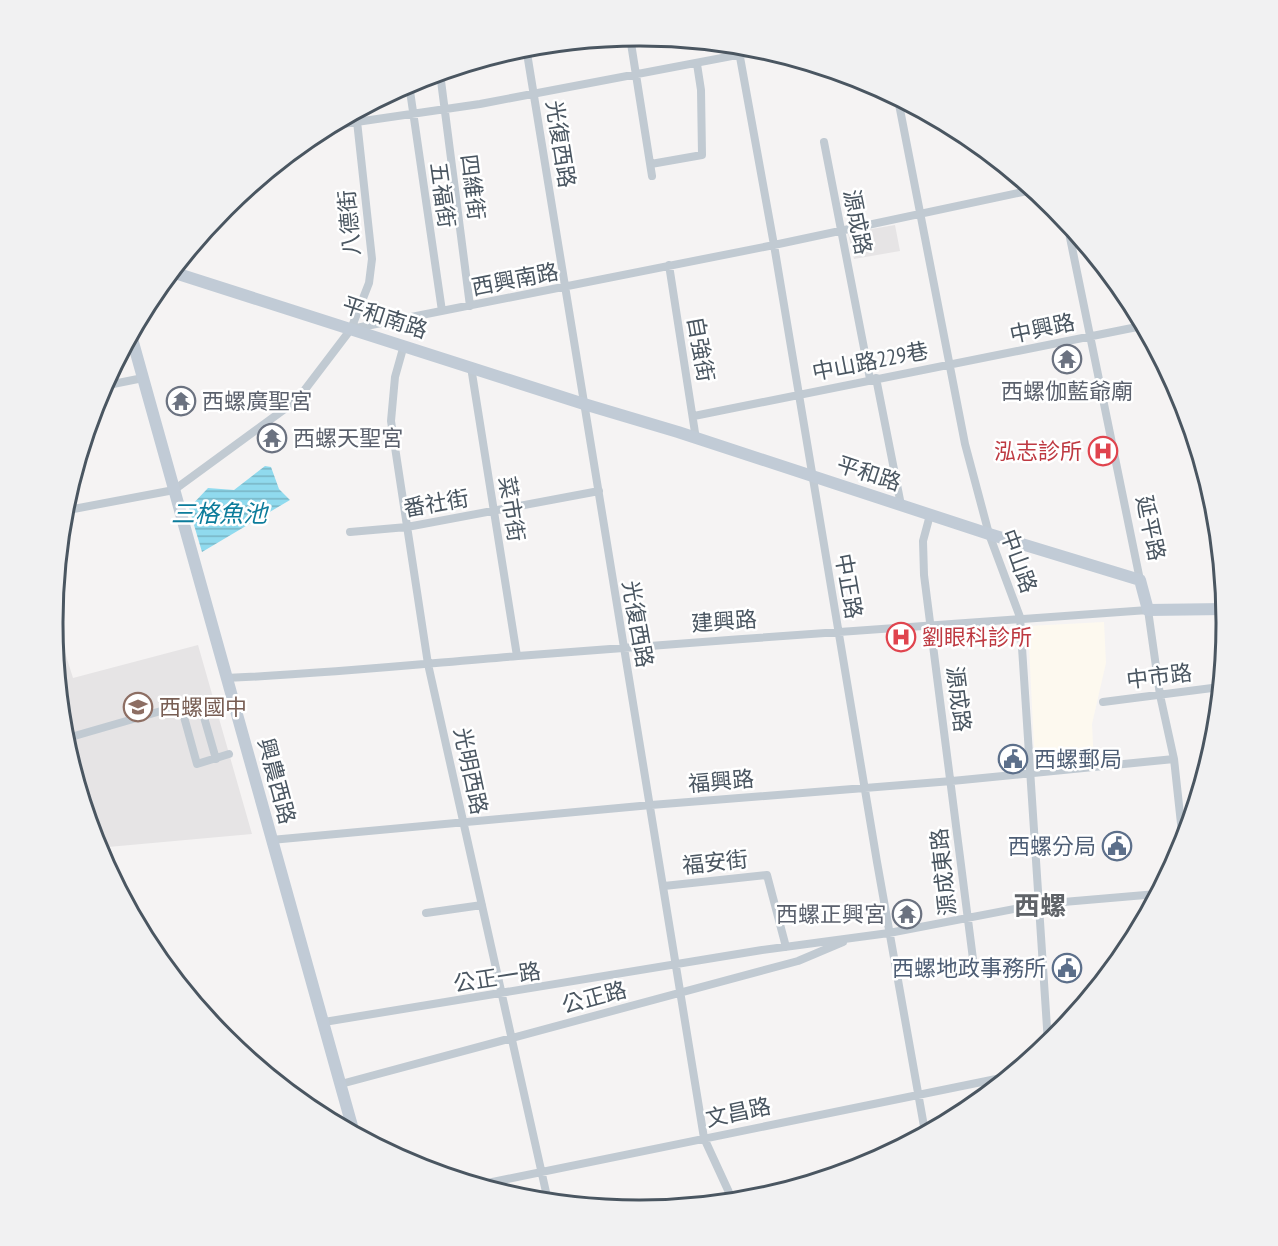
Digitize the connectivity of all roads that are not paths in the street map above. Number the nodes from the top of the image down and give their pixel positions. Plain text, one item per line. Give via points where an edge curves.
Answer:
1 (632, 46) edge
2 (738, 55) edge
3 (740, 55) edge
4 (528, 58) edge
5 (697, 64) junction
6 (637, 76) junction
7 (441, 82) edge
8 (410, 94) edge
9 (534, 94) junction
10 (900, 109) edge
11 (445, 110) junction
12 (413, 115) junction
13 (357, 120) edge
14 (358, 124) junction
15 (350, 125) edge
16 (824, 142) dead end
17 (651, 164) junction
18 (652, 177) dead end
19 (1021, 192) edge
20 (921, 212) junction
21 (841, 230) junction
22 (1069, 240) edge
23 (774, 245) junction
24 (669, 265) junction
25 (180, 275) edge
26 (565, 287) junction
27 (470, 306) junction
28 (442, 311) junction
29 (1133, 328) edge
30 (351, 329) junction
31 (1088, 336) junction
32 (404, 345) junction
33 (134, 346) edge
34 (949, 364) junction
35 (471, 367) junction
36 (143, 378) junction
37 (873, 379) junction
38 (115, 384) edge
39 (797, 394) junction
40 (584, 404) junction
41 (694, 416) junction
42 (696, 439) junction
43 (810, 475) junction
44 (174, 490) junction
45 (599, 491) junction
46 (901, 505) junction
47 (74, 509) edge
48 (494, 510) junction
49 (930, 515) junction
50 (407, 527) junction
51 (350, 532) dead end
52 (989, 534) junction
53 (1140, 580) junction
54 (1215, 609) edge
55 (1148, 610) junction
56 (1020, 617) junction
57 (932, 623) junction
58 (839, 633) junction
59 (624, 648) junction
60 (518, 656) junction
61 (428, 664) junction
62 (226, 678) junction
63 (1212, 688) edge
64 (1161, 695) junction
65 (1103, 702) dead end
66 (181, 706) junction
67 (74, 736) edge
68 (229, 754) dead end
69 (216, 759) junction
70 (1174, 759) junction
71 (1029, 772) junction
72 (952, 781) junction
73 (864, 788) junction
74 (651, 805) junction
75 (1181, 820) edge
76 (464, 822) junction
77 (271, 840) junction
78 (664, 886) junction
79 (1147, 895) edge
80 (1040, 904) junction
81 (482, 905) junction
82 (426, 913) dead end
83 (966, 918) junction
84 (889, 933) junction
85 (854, 938) junction
86 (786, 947) junction
87 (973, 959) dead end
88 (676, 965) junction
89 (680, 992) junction
90 (502, 994) junction
91 (324, 1022) junction
92 (1047, 1031) edge
93 (510, 1039) junction
94 (990, 1080) edge
95 (341, 1084) junction
96 (919, 1093) junction
97 (351, 1122) edge
98 (924, 1124) edge
99 (704, 1138) junction
100 (540, 1172) junction
101 (496, 1181) edge
102 (545, 1191) edge
103 (729, 1192) edge

1 - 6 street
2 - 5 street
3 - 23 street, 中正路
4 - 9 street, 光復西路
5 - 6 street
5 - 17 street via 702,155
6 - 9 street
6 - 17 street
7 - 11 street, 四維街
8 - 12 street, 五福街
9 - 11 street
9 - 26 street, 光復西路
10 - 20 street, 中山路
11 - 12 street
11 - 27 street, 四維街
12 - 14 street
12 - 28 street, 五福街
13 - 14 street, 八德街
14 - 15 street
14 - 30 street, 八德街 via 372,259 369,283
16 - 21 street, 源成路
17 - 18 street
19 - 20 street, 西興南路
20 - 21 street, 西興南路
20 - 34 street, 中山路
21 - 23 street, 西興南路
21 - 37 street, 源成路
22 - 31 street, 延平路
23 - 24 street, 西興南路
23 - 39 street, 中正路
24 - 26 street, 西興南路
24 - 41 street, 自強街
25 - 30 main road, 平和南路
26 - 27 street, 西興南路
26 - 40 street, 光復西路
27 - 28 street, 西興南路
28 - 30 street, 西興南路
29 - 31 street, 中興路
30 - 32 main road, 平和南路
30 - 44 street via 297,400
31 - 34 street, 中興路
31 - 53 street, 延平路
32 - 35 main road, 平和南路
32 - 50 street, 光明西路 via 394,377 391,421
33 - 36 main road, 興農西路
34 - 37 street, 中山路229巷
34 - 52 street, 中山路
35 - 40 main road, 平和南路
35 - 48 street, 菜市街
36 - 38 street
36 - 44 main road, 興農西路
37 - 39 street, 中山路229巷
37 - 46 street, 源成路
39 - 41 street, 中山路229巷
39 - 43 street, 中正路
40 - 42 main road, 平和路
40 - 45 street, 光復西路
41 - 42 street, 自強街
42 - 43 main road, 平和路
43 - 46 main road, 平和路
43 - 58 street, 中正路
44 - 47 street
44 - 62 main road, 興農西路
45 - 48 street, 番社街
45 - 59 street, 光復西路
46 - 49 main road, 平和路
48 - 50 street, 番社街
48 - 60 street, 菜市街
49 - 52 main road, 平和路
49 - 57 street, 源成路 via 922,541
50 - 51 street, 番社街
50 - 61 street, 光明西路
52 - 53 main road, 平和路
52 - 56 street, 中山路
53 - 55 main road, 延平路
54 - 55 main road, 建興路
55 - 56 street, 建興路
55 - 64 street, 延平路
56 - 57 street, 建興路
56 - 71 street, 中山路
57 - 58 street, 建興路
57 - 72 street, 源成路
58 - 59 street, 建興路
58 - 73 street, 中正路
59 - 60 street, 建興路
59 - 74 street, 光復西路
60 - 61 street, 建興路
61 - 62 street, 建興路
61 - 76 street, 光明西路
62 - 77 main road, 興農西路
63 - 64 street, 中市路
64 - 65 street, 中市路
64 - 70 street, 延平路
66 - 67 street
66 - 69 street via 197,764
66 - 69 street via 199,700
68 - 69 street
70 - 71 street, 福興路
70 - 75 street, 延平路
71 - 72 street, 福興路
71 - 80 street, 中山路
72 - 73 street, 福興路
72 - 83 street, 源成東路
73 - 74 street, 福興路
73 - 84 street, 中正路
74 - 76 street, 福興路
74 - 78 street, 光復西路
76 - 77 street, 福興路
76 - 81 street, 光明西路
77 - 91 main road, 興農西路
78 - 86 street, 福安街 via 767,875
78 - 88 street, 光復西路
79 - 80 street, 公正路
80 - 83 street, 公正路
80 - 92 street, 中山路
81 - 82 street
81 - 90 street, 光明西路
83 - 84 street, 公正路
83 - 87 street, 源成東路
84 - 85 street, 公正路
84 - 96 street, 中正路
85 - 86 street, 公正路
85 - 89 street, 公正路 via 798,961
86 - 88 street, 公正路
88 - 89 street, 光復西路
88 - 90 street, 公正一路
89 - 93 street, 公正路
89 - 99 street, 光復西路
90 - 91 street, 公正一路
90 - 93 street, 光明西路
91 - 95 main road, 興農西路
93 - 95 street, 公正路
93 - 100 street, 光明西路
94 - 96 street, 文昌路
95 - 97 main road, 興農西路
96 - 98 street, 中正路
96 - 99 street, 文昌路
99 - 100 street, 文昌路
99 - 103 street, 光復西路
100 - 101 street, 文昌路
100 - 102 street, 光明西路

